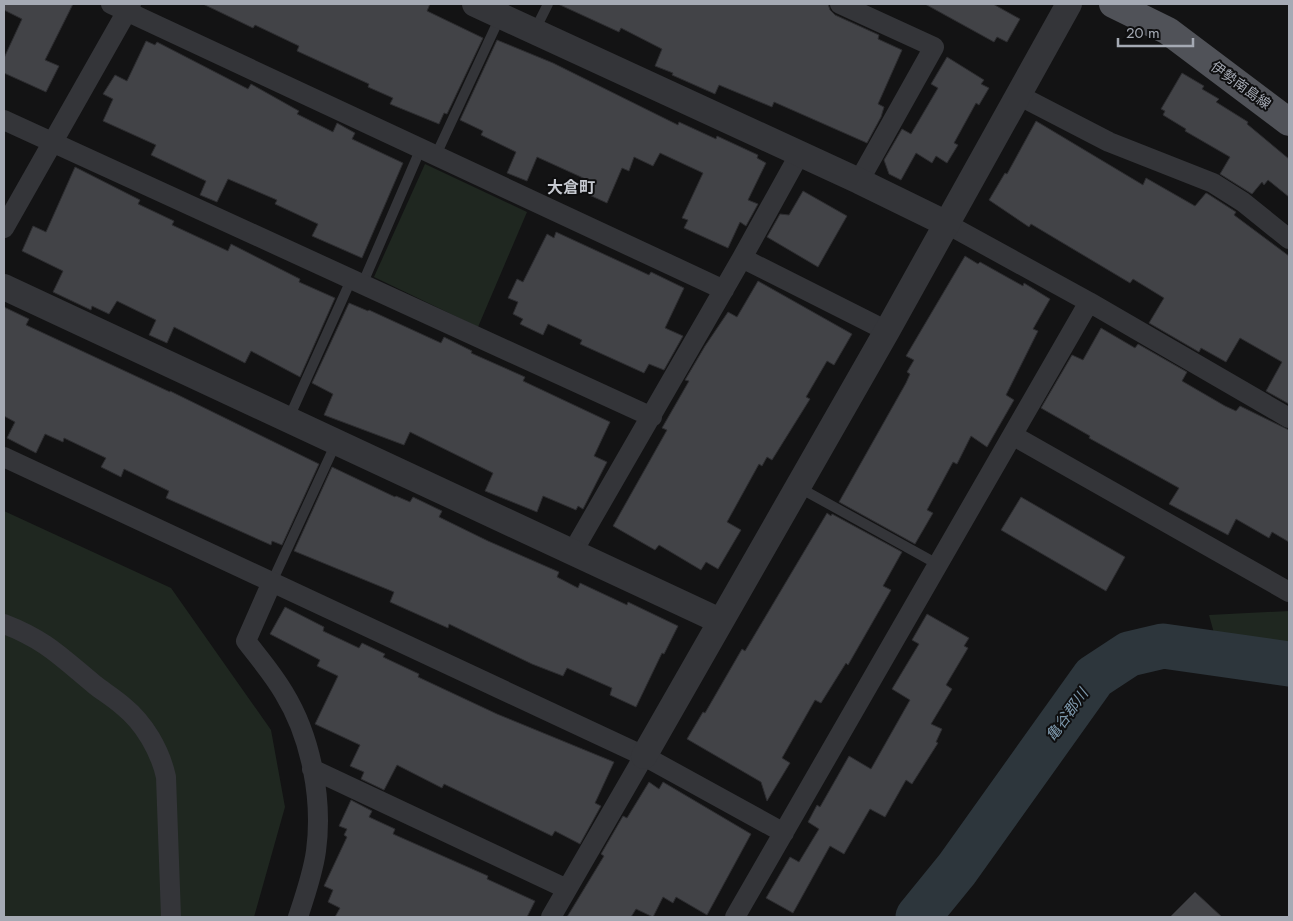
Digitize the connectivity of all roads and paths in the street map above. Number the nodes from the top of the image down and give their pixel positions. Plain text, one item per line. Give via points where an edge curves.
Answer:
1 (475, 4) edge
2 (548, 4) edge
3 (840, 4) edge
4 (1069, 4) edge
5 (1113, 4) edge
6 (122, 6) edge
7 (500, 16) junction
8 (534, 32) junction
9 (1018, 95) junction
10 (4, 120) edge
11 (1289, 122) edge
12 (52, 143) junction
13 (429, 151) junction
14 (799, 155) junction
15 (859, 181) junction
16 (946, 224) junction
17 (4, 228) edge
18 (1289, 239) edge
19 (742, 258) junction
20 (356, 282) junction
21 (4, 287) edge
22 (724, 290) junction
23 (1089, 302) junction
24 (887, 332) junction
25 (652, 417) junction
26 (1289, 418) edge
27 (288, 421) junction
28 (1014, 436) junction
29 (336, 443) junction
30 (4, 458) edge
31 (798, 486) junction
32 (572, 553) junction
33 (939, 565) junction
34 (272, 582) junction
35 (1289, 592) edge
36 (720, 621) junction
37 (4, 624) edge
38 (644, 756) junction
39 (312, 769) junction
40 (784, 833) junction
41 (567, 889) junction
42 (171, 917) edge
43 (298, 917) edge
44 (551, 917) edge
45 (735, 917) edge

1 - 7 street
2 - 8 lane
3 - 15 street via 934,47
4 - 9 street
5 - 11 main road, 伊勢南島線 via 1168,31
6 - 12 street
6 - 13 street
7 - 8 street
7 - 13 lane
8 - 14 street
9 - 16 street
9 - 18 street via 1109,142 1213,183
10 - 12 street
12 - 17 street
12 - 20 street
13 - 20 lane
13 - 22 street
14 - 15 street
14 - 19 street
15 - 16 street
16 - 23 street
16 - 24 street
19 - 22 street
19 - 24 street
20 - 25 street
20 - 27 lane
21 - 27 street
22 - 25 street
23 - 26 street
23 - 28 street
24 - 31 street
25 - 32 street
27 - 29 street
28 - 33 street
28 - 35 street
29 - 32 street
29 - 34 lane
30 - 34 street
31 - 33 lane
31 - 36 street
32 - 36 street
33 - 40 street
34 - 38 street
34 - 39 street via 246,641 285,695 303,736
36 - 38 street
37 - 42 street via 50,647 124,706 154,744 166,777
38 - 40 street
38 - 41 street
39 - 41 street
39 - 43 street via 316,851
40 - 45 street
41 - 44 street

